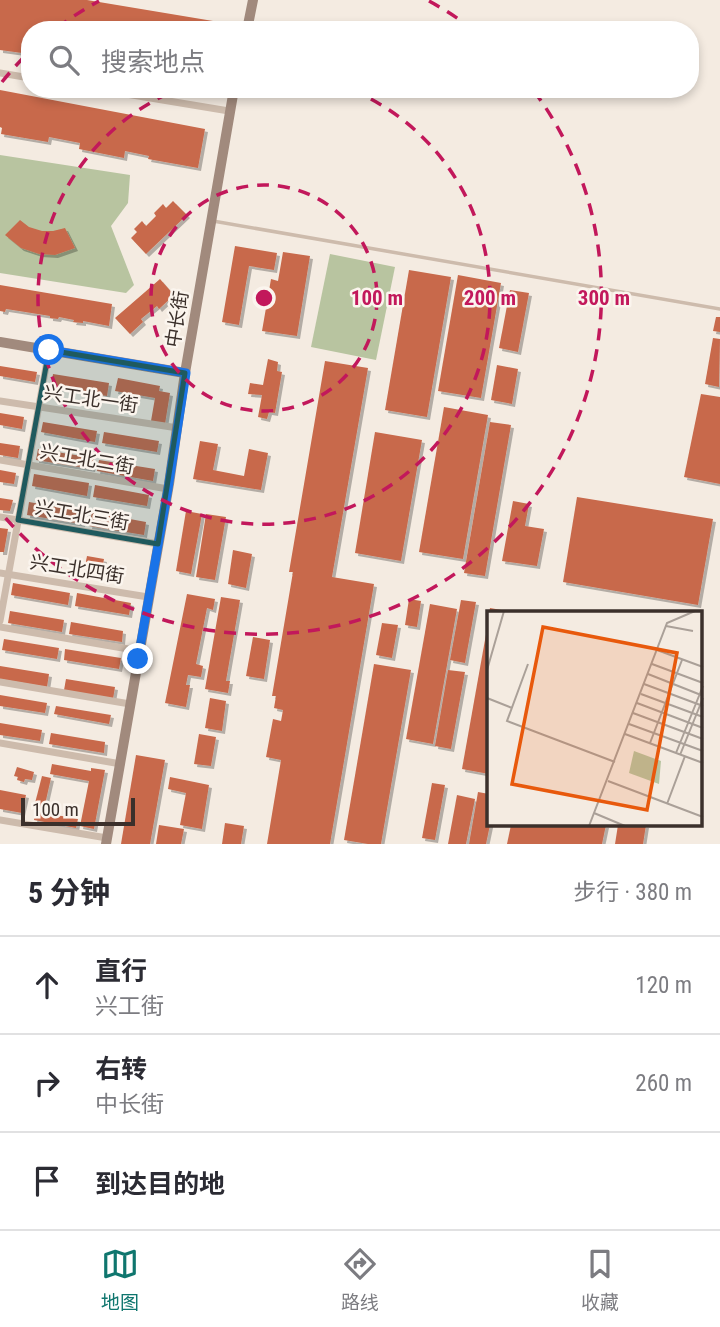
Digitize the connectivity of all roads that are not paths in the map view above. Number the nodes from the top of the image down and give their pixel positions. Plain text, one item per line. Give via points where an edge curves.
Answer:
1 (253, 0) edge
2 (249, 21) edge
3 (0, 73) edge
4 (21, 76) edge
5 (150, 98) edge
6 (232, 98) edge
7 (229, 111) junction
8 (211, 221) junction
9 (720, 309) edge
10 (0, 342) edge
11 (49, 350) junction
12 (186, 373) junction
13 (0, 401) edge
14 (38, 407) junction
15 (178, 428) junction
16 (0, 460) edge
17 (28, 465) junction
18 (168, 489) junction
19 (0, 517) edge
20 (18, 520) junction
21 (158, 544) junction
22 (4, 574) edge
23 (148, 597) junction
24 (0, 621) edge
25 (0, 627) edge
26 (139, 651) junction
27 (0, 682) edge
28 (130, 704) junction
29 (0, 743) edge
30 (121, 764) junction
31 (0, 820) edge
32 (107, 841) edge

1 - 2 street
3 - 4 street
5 - 7 street
6 - 7 street, 中长街
7 - 8 street, 中长街
8 - 9 lane
8 - 12 street, 中长街
10 - 11 street
11 - 12 street
11 - 14 street
12 - 15 street, 中长街
13 - 14 street, 兴工北一街
14 - 15 street, 兴工北一街
14 - 17 street
15 - 18 street, 中长街
16 - 17 street, 兴工北二街
17 - 18 street, 兴工北二街
17 - 20 street
18 - 21 street, 中长街
19 - 20 street, 兴工北三街
20 - 21 street, 兴工北三街
20 - 22 street
21 - 23 street, 中长街
22 - 23 street, 兴工北四街
22 - 24 street
23 - 26 street, 中长街
25 - 26 street
26 - 28 street, 中长街
27 - 28 street
28 - 30 street, 中长街
29 - 30 street
30 - 32 street, 中长街
31 - 32 street

